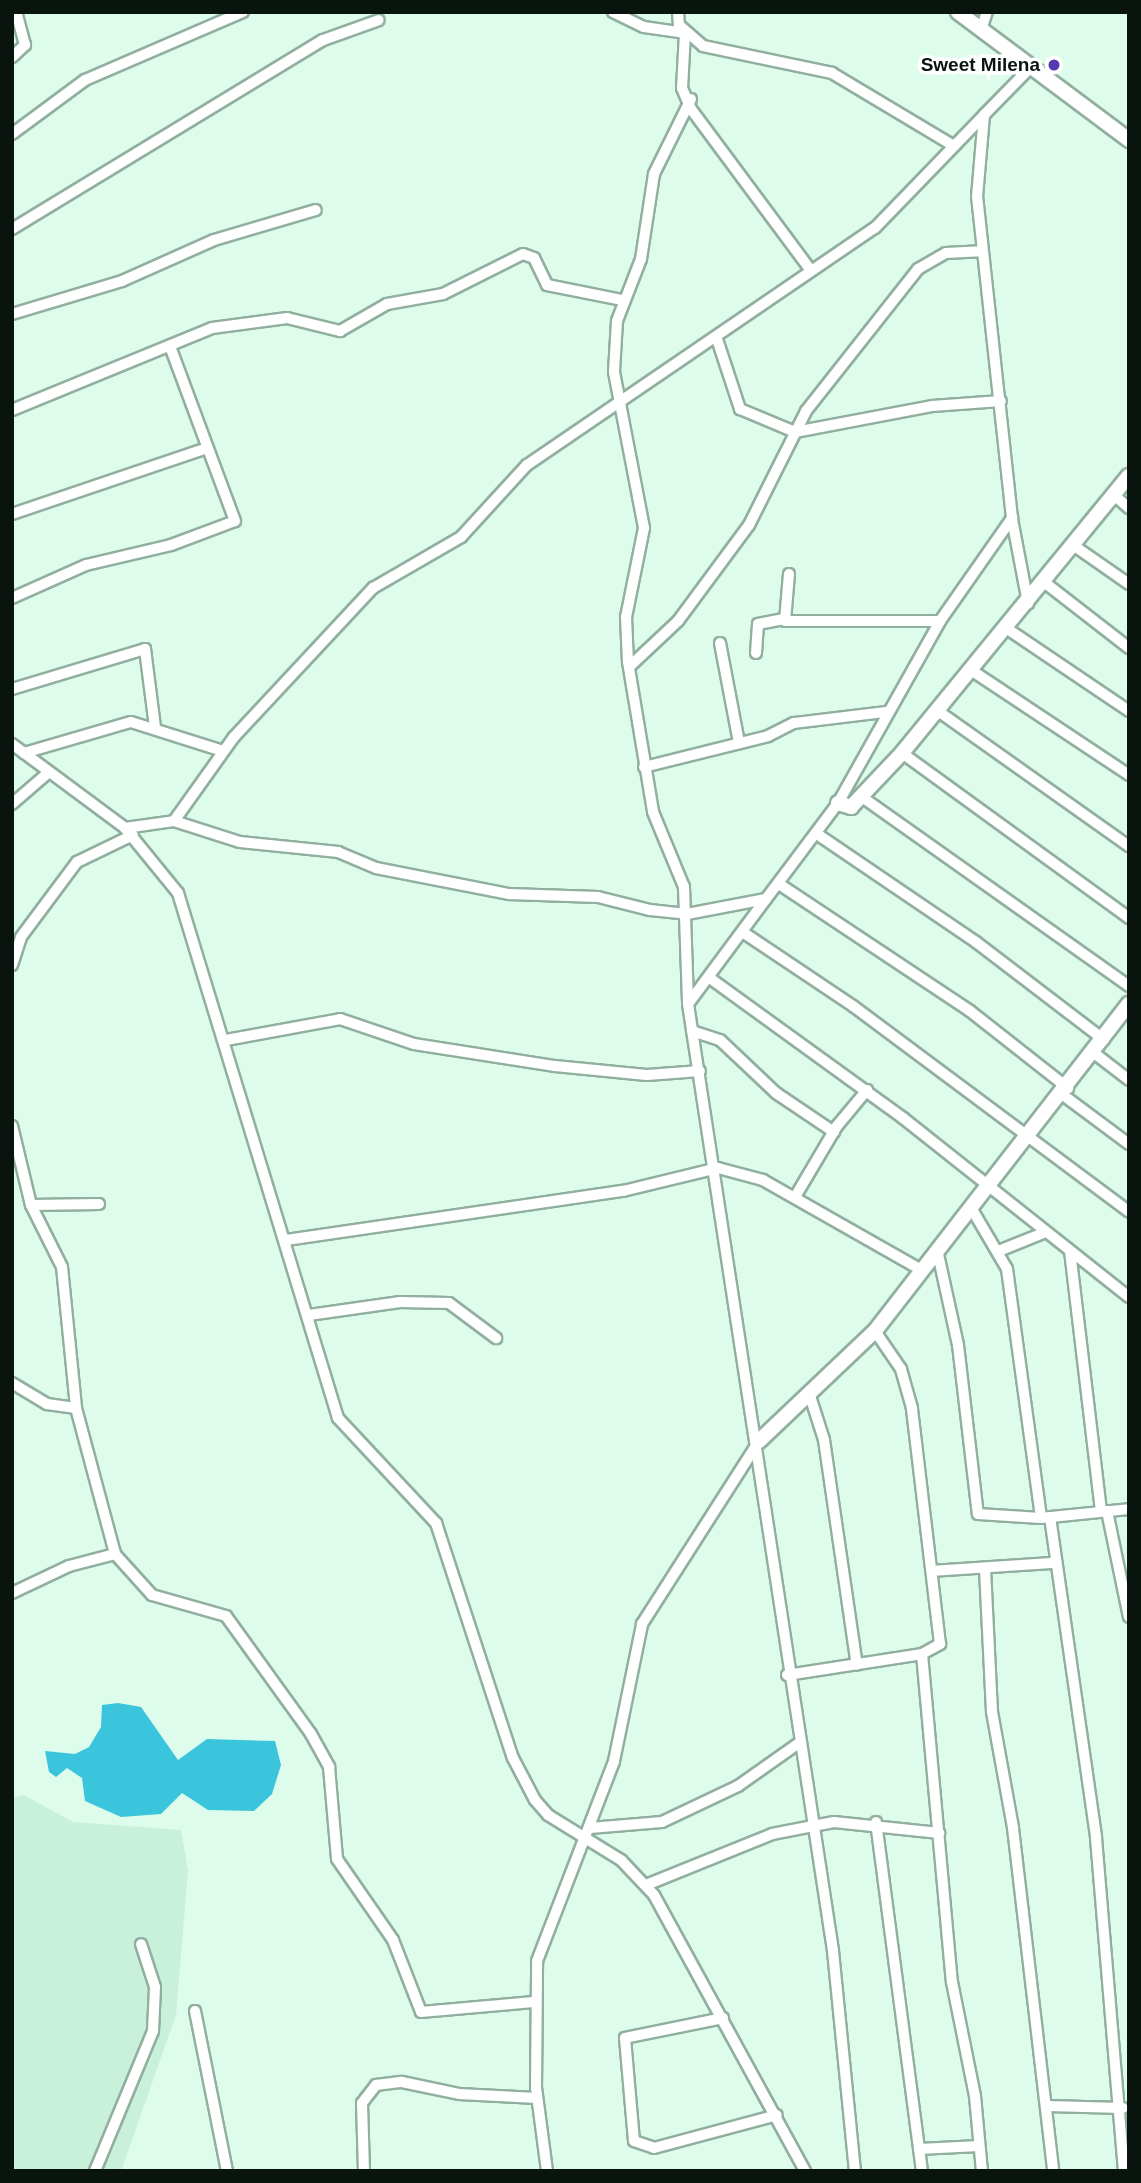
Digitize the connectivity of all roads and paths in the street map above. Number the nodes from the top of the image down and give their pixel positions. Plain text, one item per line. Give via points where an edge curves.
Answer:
1 (16, 12) edge
2 (243, 12) edge
3 (613, 12) edge
4 (678, 12) edge
5 (958, 12) edge
6 (987, 12) edge
7 (379, 20) dead end
8 (981, 30) junction
9 (685, 33) junction
10 (12, 57) edge
11 (1030, 68) junction
12 (691, 99) junction
13 (985, 115) junction
14 (12, 134) edge
15 (1129, 140) edge
16 (954, 146) junction
17 (316, 210) dead end
18 (12, 229) edge
19 (980, 251) junction
20 (810, 269) junction
21 (622, 300) junction
22 (12, 314) edge
23 (717, 339) junction
24 (170, 346) junction
25 (1001, 401) junction
26 (619, 404) junction
27 (12, 410) edge
28 (795, 432) junction
29 (207, 448) junction
30 (1129, 477) edge
31 (1114, 495) junction
32 (1129, 508) edge
33 (12, 514) edge
34 (1012, 518) junction
35 (1073, 545) junction
36 (789, 574) dead end
37 (1044, 582) junction
38 (1129, 584) edge
39 (12, 597) edge
40 (1029, 605) junction
41 (783, 619) junction
42 (940, 621) junction
43 (1009, 629) junction
44 (720, 643) dead end
45 (1129, 648) edge
46 (756, 653) dead end
47 (629, 667) junction
48 (974, 672) junction
49 (12, 689) edge
50 (938, 711) junction
51 (1129, 711) edge
52 (885, 712) junction
53 (155, 727) junction
54 (739, 743) junction
55 (12, 744) edge
56 (223, 751) junction
57 (24, 753) junction
58 (902, 753) junction
59 (644, 766) junction
60 (49, 772) junction
61 (1129, 775) edge
62 (862, 797) junction
63 (838, 803) junction
64 (12, 804) edge
65 (174, 821) junction
66 (129, 831) junction
67 (817, 834) junction
68 (1129, 846) edge
69 (779, 884) junction
70 (766, 899) junction
71 (687, 914) junction
72 (1129, 918) edge
73 (744, 933) junction
74 (12, 965) edge
75 (711, 979) junction
76 (1129, 986) edge
77 (688, 1004) junction
78 (1126, 1013) edge
79 (692, 1031) junction
80 (226, 1040) junction
81 (1104, 1040) junction
82 (1094, 1053) junction
83 (700, 1071) junction
84 (1129, 1080) edge
85 (867, 1090) junction
86 (1066, 1091) junction
87 (12, 1126) edge
88 (834, 1132) junction
89 (1030, 1137) junction
90 (1129, 1144) edge
91 (718, 1168) junction
92 (991, 1188) junction
93 (795, 1197) junction
94 (31, 1205) junction
95 (99, 1205) dead end
96 (973, 1211) junction
97 (1129, 1212) edge
98 (1046, 1232) junction
99 (286, 1240) junction
100 (1001, 1250) junction
101 (1070, 1251) junction
102 (938, 1254) junction
103 (923, 1271) junction
104 (1129, 1297) edge
105 (309, 1315) junction
106 (876, 1331) junction
107 (496, 1338) dead end
108 (12, 1383) edge
109 (810, 1396) junction
110 (76, 1408) junction
111 (759, 1441) junction
112 (1129, 1509) edge
113 (1104, 1511) junction
114 (1045, 1518) junction
115 (115, 1554) junction
116 (1054, 1563) junction
117 (985, 1569) junction
118 (932, 1571) junction
119 (12, 1593) edge
120 (1129, 1617) edge
121 (922, 1654) junction
122 (858, 1665) junction
123 (787, 1675) junction
124 (799, 1743) junction
125 (876, 1822) junction
126 (813, 1826) junction
127 (590, 1828) junction
128 (939, 1833) junction
129 (585, 1839) junction
130 (646, 1885) junction
131 (141, 1944) dead end
132 (534, 2002) junction
133 (195, 2011) dead end
134 (723, 2018) junction
135 (537, 2098) junction
136 (1048, 2106) junction
137 (1123, 2108) junction
138 (777, 2115) junction
139 (979, 2146) junction
140 (919, 2149) junction
141 (95, 2171) edge
142 (227, 2171) edge
143 (364, 2171) edge
144 (547, 2171) edge
145 (805, 2171) edge
146 (855, 2171) edge
147 (922, 2171) edge
148 (982, 2171) edge
149 (1053, 2171) edge
150 (1124, 2171) edge

1 - 10 street via 25,45
2 - 14 street via 85,80
3 - 9 street via 644,27
4 - 9 street
5 - 8 street
6 - 8 street
7 - 18 street via 323,40
8 - 11 street
9 - 12 street via 682,88
9 - 16 street via 703,46 832,73
11 - 13 street
11 - 15 street
12 - 20 street via 691,109
12 - 21 street via 654,174 641,259
13 - 16 street
13 - 19 street
16 - 20 street via 875,228
17 - 22 street via 214,240 122,281
19 - 25 street
19 - 28 street via 946,253 918,269 823,386
20 - 23 street
21 - 24 street via 547,285 534,258 523,254 443,294 387,304 340,331 271,319 231,323
21 - 26 street via 613,357
23 - 26 street
23 - 28 street via 744,414
24 - 27 street
24 - 29 street
25 - 28 street via 932,406
25 - 34 street
26 - 47 street via 644,528 626,617
26 - 56 street via 527,465 461,537 373,588
28 - 47 street via 748,525 678,621
29 - 33 street
29 - 39 street via 235,521 171,545 86,565
30 - 31 street
31 - 32 street
31 - 35 street
34 - 40 street
34 - 42 street
35 - 37 street
35 - 38 street
36 - 41 street
37 - 40 street
37 - 45 street
40 - 43 street
41 - 42 street
41 - 46 street via 758,624
42 - 52 street
43 - 48 street
43 - 51 street
44 - 54 street
47 - 59 street
48 - 50 street
48 - 61 street
49 - 53 street via 145,649
50 - 58 street
50 - 68 street
52 - 54 street via 794,723
52 - 63 street
53 - 56 street
53 - 57 street via 131,722
54 - 59 street
55 - 57 street
56 - 65 street
57 - 60 street
58 - 62 street
58 - 72 street
59 - 71 street
60 - 64 street
60 - 66 street
62 - 63 street via 850,807
62 - 76 street
63 - 67 street
65 - 66 street
65 - 71 street via 249,844 338,852 385,870 509,894 598,897
66 - 74 street via 77,862 21,937
66 - 80 street via 178,893
67 - 69 street
67 - 81 street via 976,942
69 - 70 street
69 - 86 street via 962,1006
70 - 71 street
70 - 73 street
71 - 77 street
73 - 75 street
73 - 89 street via 801,968
75 - 77 street
75 - 85 street
77 - 79 street
78 - 81 street
79 - 83 street
79 - 88 street via 720,1040 776,1094
80 - 83 street via 340,1019 414,1044 522,1062 647,1075
80 - 99 street via 248,1130
81 - 82 street
82 - 84 street
82 - 86 street
83 - 91 street
85 - 88 street
85 - 92 street
86 - 89 street
86 - 90 street
87 - 94 street
88 - 93 street
89 - 92 street
89 - 97 street
91 - 93 street via 763,1180
91 - 99 street via 623,1191
91 - 111 street via 733,1320
92 - 96 street
92 - 98 street
93 - 103 street
94 - 95 street
94 - 110 street via 62,1267
96 - 100 street
96 - 102 street
98 - 100 street
98 - 101 street
99 - 105 street
100 - 114 street
101 - 104 street
101 - 113 street
102 - 103 street
102 - 114 street via 958,1345 978,1514
103 - 106 street
105 - 107 street via 400,1302 449,1303
105 - 129 street via 324,1385 338,1418 439,1531 525,1782 548,1815
106 - 109 street
106 - 118 street via 901,1369 912,1408
108 - 110 street via 47,1404
109 - 111 street
109 - 122 street via 824,1440
110 - 115 street
111 - 123 street
111 - 127 street via 642,1625 614,1761
112 - 113 street
113 - 114 street
113 - 120 street
114 - 116 street
115 - 119 street via 69,1566
115 - 132 street via 152,1595 226,1616 311,1734 329,1767 337,1859 393,1940 421,2011
116 - 117 street
116 - 137 street via 1070,1626
117 - 118 street
117 - 136 street via 994,1726
118 - 121 street via 941,1639 938,1648
121 - 122 street
121 - 128 street
122 - 123 street
123 - 124 street
124 - 126 street
124 - 127 street via 738,1786 662,1822
125 - 126 street
125 - 128 street
125 - 140 street
126 - 130 street via 772,1834
126 - 146 street
127 - 129 street
128 - 139 street via 954,1998
129 - 130 street
129 - 132 street via 537,1961
130 - 134 street
131 - 141 street via 155,1987 153,2031
132 - 135 street
133 - 142 street
134 - 138 street
134 - 138 street via 625,2038 634,2141 654,2148
135 - 143 street via 470,2096 402,2082 376,2085 362,2103
135 - 144 street
136 - 137 street
136 - 149 street
137 - 150 street
138 - 145 street
139 - 140 street
139 - 148 street
140 - 147 street

